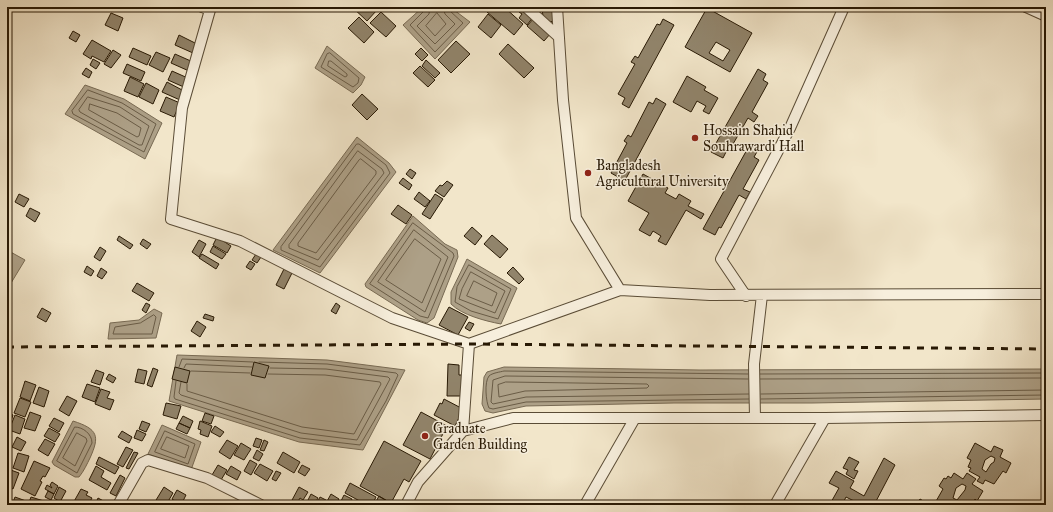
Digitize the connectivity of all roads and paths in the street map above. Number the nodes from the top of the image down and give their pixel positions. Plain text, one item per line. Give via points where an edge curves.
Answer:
1 (202, 7) edge
2 (526, 7) edge
3 (557, 7) edge
4 (844, 7) edge
5 (1026, 7) edge
6 (1046, 16) edge
7 (559, 37) junction
8 (620, 290) junction
9 (1046, 294) edge
10 (762, 295) junction
11 (746, 296) junction
12 (469, 344) junction
13 (755, 414) junction
14 (1046, 415) edge
15 (635, 418) junction
16 (825, 418) junction
17 (463, 431) junction
18 (118, 505) edge
19 (261, 505) edge
20 (406, 505) edge
21 (585, 505) edge
22 (775, 505) edge

1 - 12 street via 210,10 182,108 171,219 240,241 392,318
2 - 7 street
3 - 7 street
4 - 11 street via 790,128 721,259
5 - 6 street
7 - 8 street via 576,218
8 - 11 street
8 - 12 street
9 - 10 street
10 - 11 street
10 - 13 street via 754,364
12 - 17 street
13 - 15 street
13 - 16 street
14 - 16 street
15 - 17 street via 513,418
15 - 21 street
16 - 22 street
17 - 20 street via 418,482
18 - 19 street via 142,463 148,460 207,478

